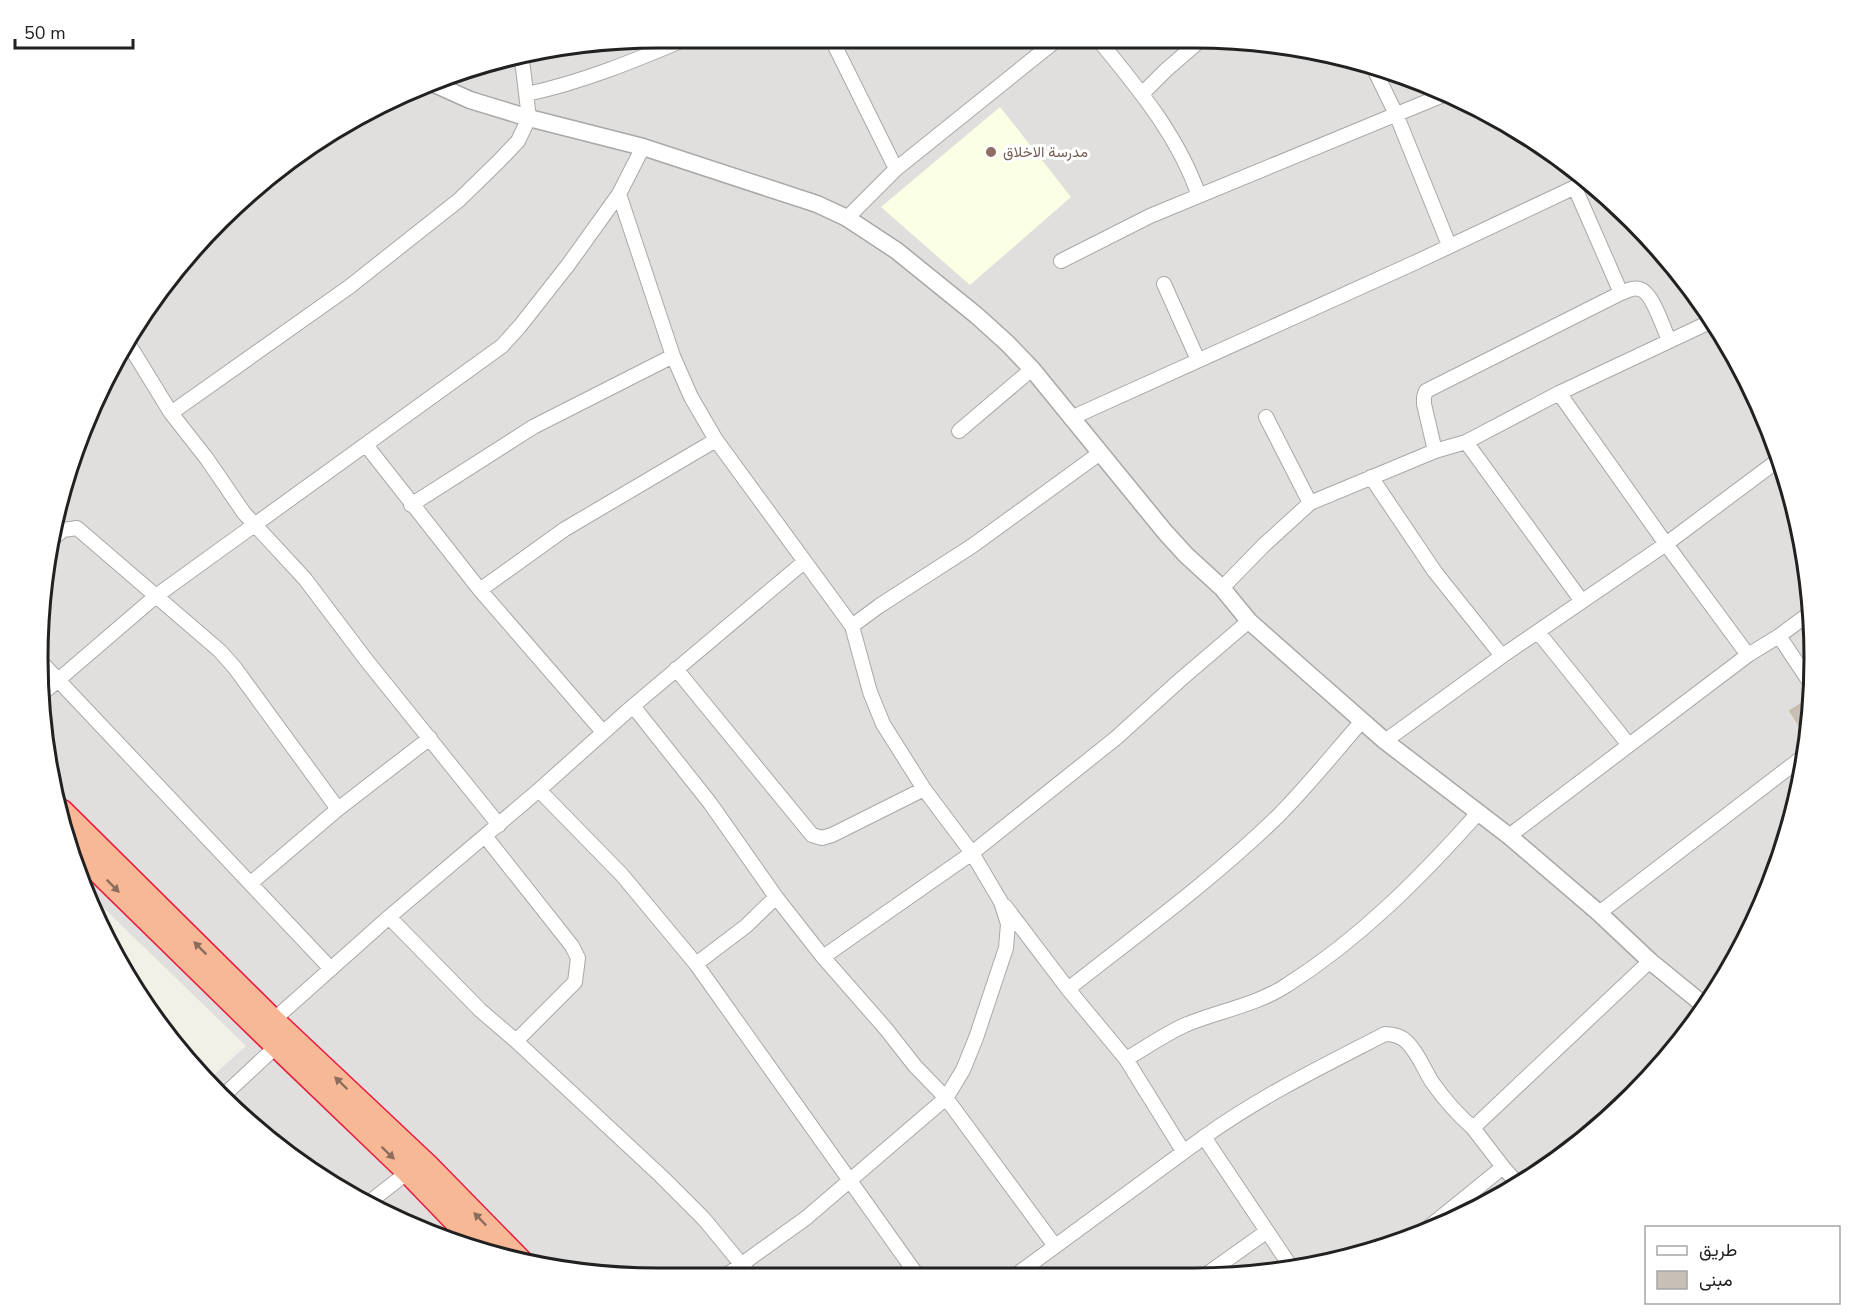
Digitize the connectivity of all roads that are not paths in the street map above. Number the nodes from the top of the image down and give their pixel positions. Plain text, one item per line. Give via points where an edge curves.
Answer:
1 (664, 48) edge
2 (836, 48) edge
3 (1047, 48) edge
4 (1105, 48) edge
5 (1191, 48) edge
6 (521, 64) edge
7 (1378, 76) edge
8 (442, 87) edge
9 (1143, 93) junction
10 (527, 94) junction
11 (1435, 98) edge
12 (1396, 114) junction
13 (529, 118) junction
14 (643, 147) junction
15 (896, 169) junction
16 (1579, 186) edge
17 (1575, 188) junction
18 (619, 194) junction
19 (1199, 196) junction
20 (848, 218) junction
21 (1449, 245) junction
22 (1061, 261) dead end
23 (1164, 284) dead end
24 (1621, 293) junction
25 (1704, 325) edge
26 (1670, 341) junction
27 (132, 350) edge
28 (673, 356) junction
29 (1198, 360) junction
30 (1032, 369) junction
31 (1559, 393) junction
32 (171, 413) junction
33 (1266, 417) dead end
34 (1071, 418) junction
35 (958, 431) dead end
36 (716, 440) junction
37 (1466, 442) junction
38 (366, 445) junction
39 (1435, 451) junction
40 (1100, 453) junction
41 (1773, 465) edge
42 (1371, 477) junction
43 (1310, 503) junction
44 (411, 505) junction
45 (254, 525) junction
46 (62, 531) edge
47 (1666, 544) junction
48 (804, 562) junction
49 (1222, 588) junction
50 (480, 590) junction
51 (156, 596) junction
52 (1581, 600) junction
53 (1803, 618) edge
54 (1249, 621) junction
55 (852, 626) junction
56 (1538, 632) junction
57 (1779, 636) junction
58 (1748, 655) junction
59 (1502, 656) junction
60 (676, 669) junction
61 (48, 670) edge
62 (1804, 673) edge
63 (57, 680) junction
64 (49, 688) edge
65 (633, 706) junction
66 (1362, 721) junction
67 (603, 732) junction
68 (430, 738) junction
69 (1385, 741) junction
70 (1629, 745) junction
71 (1794, 763) edge
72 (924, 789) junction
73 (539, 790) junction
74 (338, 809) junction
75 (1479, 812) junction
76 (70, 819) edge
77 (499, 825) junction
78 (485, 836) junction
79 (1509, 836) junction
80 (80, 853) edge
81 (972, 853) junction
82 (251, 884) junction
83 (776, 897) junction
84 (1002, 902) junction
85 (1599, 913) junction
86 (389, 917) junction
87 (824, 957) junction
88 (1650, 961) junction
89 (696, 964) junction
90 (331, 969) junction
91 (1068, 988) junction
92 (1698, 1001) edge
93 (275, 1033) junction
94 (516, 1041) junction
95 (1126, 1059) junction
96 (228, 1090) edge
97 (946, 1098) junction
98 (1473, 1128) junction
99 (1204, 1137) junction
100 (1183, 1151) junction
101 (1503, 1167) junction
102 (408, 1172) junction
103 (1512, 1178) edge
104 (849, 1181) junction
105 (375, 1198) edge
106 (1446, 1213) edge
107 (1266, 1232) junction
108 (473, 1239) edge
109 (1055, 1246) junction
110 (509, 1249) edge
111 (1286, 1261) edge
112 (742, 1263) junction
113 (1216, 1267) edge
114 (735, 1268) edge
115 (745, 1268) edge
116 (912, 1268) edge
117 (1025, 1268) edge

1 - 10 street via 564,86
2 - 15 street
3 - 15 street
4 - 9 street
5 - 9 street
6 - 10 street
7 - 12 street
8 - 13 street
9 - 19 street via 1173,140
10 - 13 street
11 - 12 street
12 - 19 street
12 - 21 street
13 - 14 street
13 - 32 street via 518,141 459,200 348,287
14 - 18 street
14 - 20 street via 818,204
15 - 20 street
16 - 17 street
17 - 21 street
17 - 24 street
18 - 28 street
18 - 38 street via 502,346
19 - 22 street
20 - 30 street via 897,251 976,315
21 - 29 street
23 - 29 street
24 - 26 street via 1636,288 1645,290
24 - 39 street via 1426,391 1424,404
25 - 26 street
26 - 31 street
27 - 32 street
28 - 36 street
28 - 44 street via 533,427
29 - 34 street
30 - 34 street
30 - 35 street
31 - 37 street
31 - 47 street
32 - 45 street
33 - 43 street
34 - 40 street
36 - 48 street
36 - 50 street via 565,529
37 - 39 street
37 - 52 street
38 - 44 street
38 - 45 street
39 - 42 street
40 - 49 street via 1186,555
40 - 55 street via 972,546
41 - 47 street
42 - 43 street
42 - 59 street via 1436,572
43 - 49 street
44 - 50 street
45 - 51 street
45 - 68 street via 305,579
46 - 51 street via 77,528
47 - 52 street
47 - 58 street
48 - 55 street
48 - 60 street
49 - 54 street
50 - 67 street
51 - 63 street
51 - 74 street via 204,635 235,668
52 - 56 street
53 - 57 street
54 - 66 street
54 - 81 street via 1116,738
55 - 72 street via 883,724
56 - 59 street
56 - 70 street
57 - 58 street
57 - 62 street
58 - 70 street
59 - 69 street
60 - 65 street
60 - 72 street via 812,835 832,835
61 - 63 street
63 - 64 street
63 - 82 street
65 - 67 street
65 - 83 street
66 - 69 street
66 - 91 street via 1278,816 1228,862
67 - 73 street
68 - 74 street
68 - 77 street
69 - 75 street
70 - 79 street
71 - 85 street
72 - 81 street
73 - 77 street
73 - 89 street via 622,875
74 - 82 street
75 - 79 street
75 - 95 street via 1385,911 1286,986 1185,1025
93 -> 76 highway
77 - 78 street
78 - 86 street
78 - 94 street via 578,957 575,982
79 - 85 street
80 -> 93 highway
81 - 84 street
81 - 87 street
82 - 90 street
83 - 87 street
83 - 89 street
84 - 91 street
84 - 97 street via 1008,924 1006,948 976,1038
85 - 88 street
86 - 90 street
86 - 94 street
87 - 97 street
88 - 92 street
88 - 98 street
89 - 104 street
90 - 93 street
91 - 95 street
93 - 96 street
93 -> 102 highway
110 -> 93 highway via 427,1165
94 - 112 street via 661,1176
95 - 100 street
97 - 104 street
97 - 109 street
98 - 99 street via 1452,1108 1406,1041 1385,1034 1291,1082
98 - 101 street
99 - 100 street
99 - 107 street
100 - 109 street
101 - 103 street
101 - 106 street
102 - 105 street
102 - 108 highway
104 - 112 street via 806,1218
104 - 116 street
107 - 111 street
107 - 113 street
109 - 117 street
112 - 114 street
112 - 115 street

